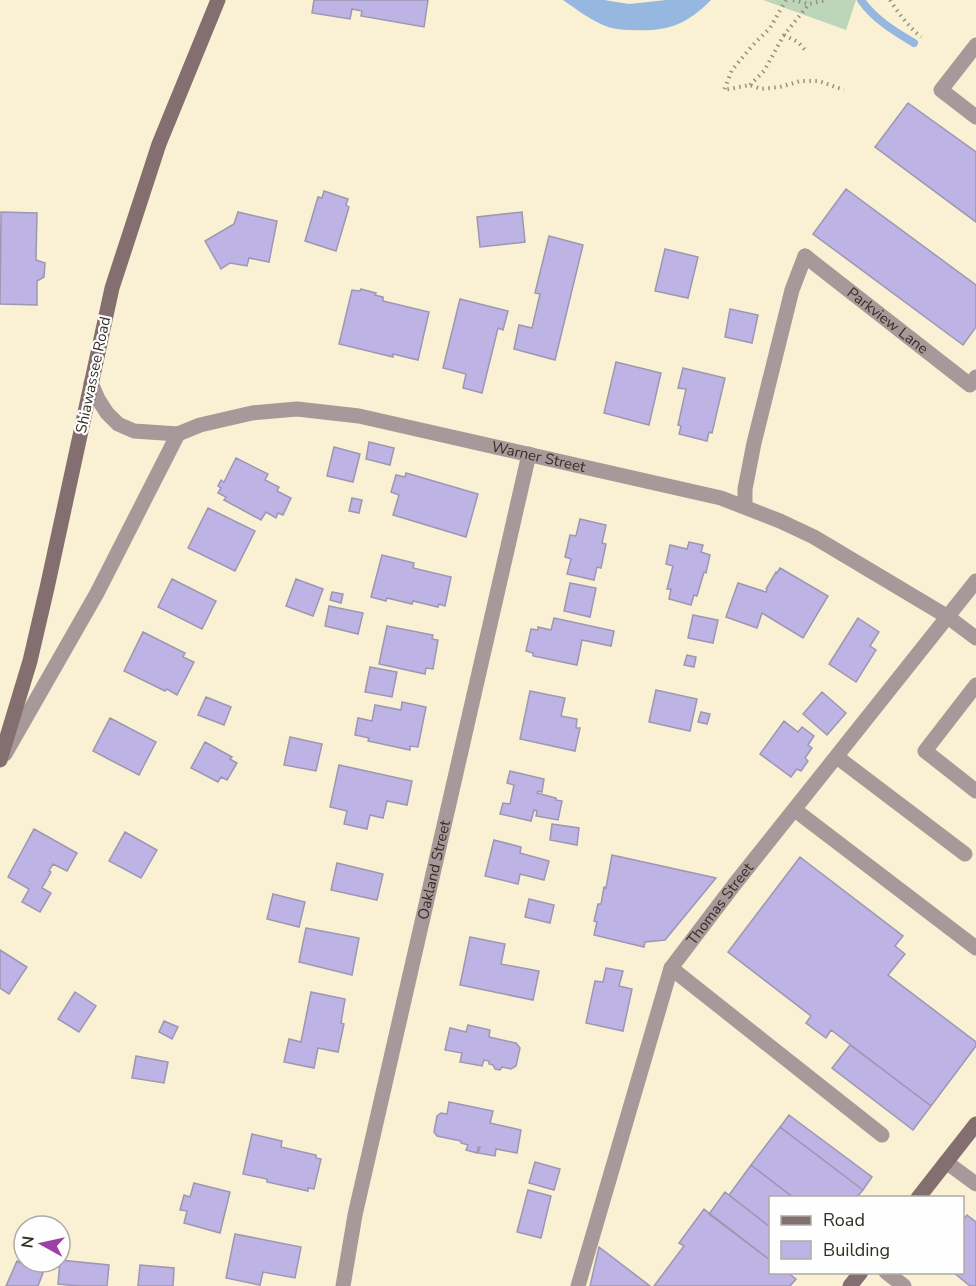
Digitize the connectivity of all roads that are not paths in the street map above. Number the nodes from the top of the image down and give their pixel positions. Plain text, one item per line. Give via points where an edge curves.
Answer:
1 (218, 0) edge
2 (976, 45) edge
3 (976, 117) edge
4 (973, 381) edge
5 (91, 382) junction
6 (178, 434) junction
7 (528, 454) junction
8 (745, 506) junction
9 (976, 581) edge
10 (948, 617) junction
11 (976, 638) edge
12 (976, 685) edge
13 (837, 757) junction
14 (0, 761) edge
15 (976, 791) edge
16 (795, 810) junction
17 (964, 854) dead end
18 (976, 948) edge
19 (671, 968) junction
20 (976, 1124) edge
21 (882, 1136) dead end
22 (946, 1162) junction
23 (976, 1184) edge
24 (919, 1196) edge
25 (859, 1274) edge
26 (888, 1274) edge
27 (343, 1286) edge
28 (578, 1286) edge
29 (850, 1286) edge
30 (904, 1286) edge

1 - 5 street, Shiawassee Road via 155,155 112,288
2 - 3 street via 941,90
4 - 8 street, Parkview Lane via 805,256 792,290 754,443
5 - 6 street, Warner Street via 107,413 118,424 134,431
5 - 14 street, Shiawassee Road via 50,577
6 - 7 street, Warner Street via 252,413 297,409 359,416
6 - 14 street, Shiawassee Road via 97,593
7 - 8 street, Warner Street
7 - 27 street, Oakland Street via 358,1203
8 - 10 street, Warner Street via 814,537
9 - 10 street, Thomas Street
10 - 11 street, Warner Street
10 - 13 street, Thomas Street
12 - 15 street via 925,751
13 - 16 street, Thomas Street
13 - 17 street
16 - 18 street
16 - 19 street, Thomas Street
19 - 21 street
19 - 28 street, Thomas Street
20 - 22 street
22 - 23 street
22 - 24 street
25 - 29 street
26 - 30 street

